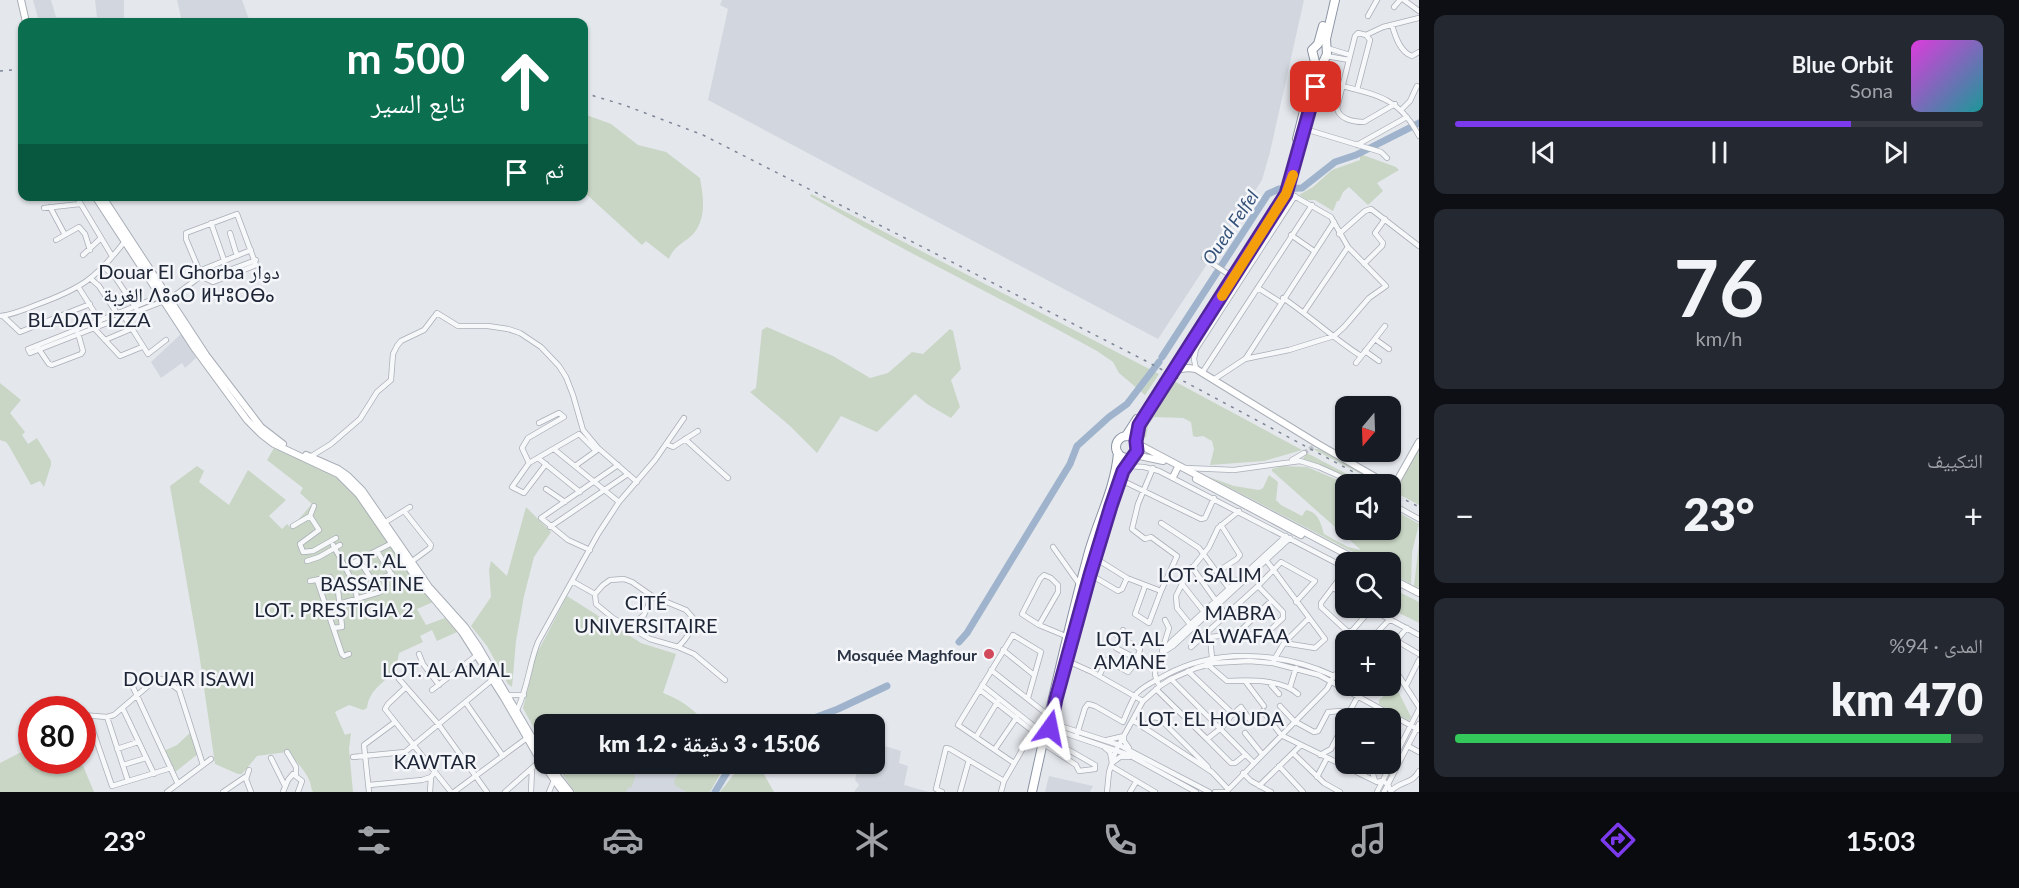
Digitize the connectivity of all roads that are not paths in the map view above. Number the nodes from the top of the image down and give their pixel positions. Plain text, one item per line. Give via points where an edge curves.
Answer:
1 (21, 0) edge
2 (1330, 0) edge
3 (1335, 0) edge
4 (1377, 0) edge
5 (1400, 0) edge
6 (1404, 0) edge
7 (1394, 7) dead end
8 (1419, 11) edge
9 (1368, 16) dead end
10 (25, 18) edge
11 (1419, 18) edge
12 (1392, 25) junction
13 (1366, 35) junction
14 (1322, 52) junction
15 (1419, 52) edge
16 (1349, 58) junction
17 (1342, 86) junction
18 (1417, 86) dead end
19 (1357, 90) junction
20 (1395, 104) junction
21 (1401, 110) junction
22 (1419, 118) edge
23 (1413, 125) edge
24 (1305, 129) junction
25 (1419, 136) edge
26 (1359, 145) junction
27 (1387, 158) dead end
28 (1288, 191) junction
29 (78, 201) edge
30 (99, 201) edge
31 (105, 201) edge
32 (80, 204) junction
33 (1312, 205) junction
34 (1385, 219) junction
35 (1334, 222) junction
36 (211, 223) junction
37 (230, 233) dead end
38 (1339, 234) junction
39 (65, 235) junction
40 (1291, 236) junction
41 (101, 238) junction
42 (126, 239) junction
43 (57, 240) dead end
44 (1419, 246) edge
45 (1348, 247) junction
46 (90, 250) junction
47 (251, 250) junction
48 (1314, 251) junction
49 (83, 255) dead end
50 (237, 255) junction
51 (112, 256) junction
52 (1204, 258) dead end
53 (224, 260) junction
54 (1364, 264) junction
55 (103, 266) junction
56 (202, 275) junction
57 (1231, 276) junction
58 (91, 279) junction
59 (79, 288) junction
60 (1258, 288) junction
61 (165, 299) junction
62 (1282, 300) junction
63 (90, 304) junction
64 (136, 308) junction
65 (1304, 312) junction
66 (120, 315) junction
67 (2, 316) edge
68 (100, 321) junction
69 (92, 326) junction
70 (1384, 326) dead end
71 (131, 329) junction
72 (78, 332) junction
73 (1334, 336) junction
74 (1375, 339) junction
75 (105, 340) junction
76 (166, 340) dead end
77 (142, 347) junction
78 (1389, 349) dead end
79 (1365, 351) junction
80 (1361, 356) junction
81 (204, 357) junction
82 (1245, 359) junction
83 (1379, 361) dead end
84 (1356, 363) dead end
85 (1175, 370) junction
86 (1199, 371) junction
87 (1213, 380) junction
88 (684, 418) dead end
89 (539, 423) dead end
90 (698, 431) dead end
91 (1126, 436) junction
92 (685, 439) junction
93 (1137, 442) junction
94 (1419, 442) edge
95 (666, 444) junction
96 (554, 449) junction
97 (1118, 453) junction
98 (1304, 453) tunnel mouth
99 (1133, 456) junction
100 (310, 457) junction
101 (538, 458) junction
102 (319, 462) junction
103 (1290, 462) junction
104 (530, 463) junction
105 (546, 464) junction
106 (618, 465) junction
107 (575, 466) junction
108 (1126, 466) junction
109 (1153, 468) junction
110 (1181, 468) junction
111 (628, 474) junction
112 (1335, 474) edge
113 (728, 477) dead end
114 (1173, 477) junction
115 (1119, 479) junction
116 (594, 482) junction
117 (637, 482) junction
118 (546, 489) dead end
119 (604, 490) junction
120 (1144, 490) junction
121 (580, 492) junction
122 (1214, 498) junction
123 (565, 502) junction
124 (619, 502) junction
125 (314, 506) dead end
126 (410, 507) dead end
127 (1401, 508) edge
128 (1239, 511) junction
129 (404, 512) junction
130 (310, 516) junction
131 (1419, 519) edge
132 (384, 523) junction
133 (1161, 523) dead end
134 (1221, 525) junction
135 (293, 526) dead end
136 (550, 527) junction
137 (1288, 537) junction
138 (392, 543) junction
139 (337, 546) junction
140 (1053, 547) dead end
141 (590, 550) junction
142 (377, 551) junction
143 (1335, 552) edge
144 (1342, 552) edge
145 (1204, 554) junction
146 (1091, 556) junction
147 (1265, 558) junction
148 (359, 560) junction
149 (307, 561) dead end
150 (411, 561) junction
151 (1335, 563) edge
152 (345, 567) junction
153 (1192, 567) junction
154 (1273, 570) junction
155 (1087, 573) junction
156 (1217, 573) junction
157 (392, 574) junction
158 (1127, 579) junction
159 (395, 580) dead end
160 (572, 580) junction
161 (374, 581) junction
162 (1182, 584) junction
163 (1080, 585) junction
164 (1335, 585) edge
165 (1401, 585) edge
166 (1145, 586) junction
167 (1258, 586) junction
168 (428, 588) junction
169 (1333, 588) joint
170 (1401, 588) edge
171 (1230, 590) junction
172 (1161, 591) junction
173 (596, 594) junction
174 (435, 596) junction
175 (652, 596) junction
176 (1419, 596) edge
177 (357, 599) junction
178 (1271, 601) junction
179 (1217, 602) junction
180 (1296, 602) junction
181 (339, 604) junction
182 (1205, 613) junction
183 (1226, 615) junction
184 (1362, 618) edge
185 (1386, 618) edge
186 (1308, 619) junction
187 (1165, 620) dead end
188 (1390, 620) junction
189 (1040, 625) junction
190 (1191, 625) junction
191 (629, 627) junction
192 (333, 628) junction
193 (1407, 628) junction
194 (1124, 630) dead end
195 (1380, 630) edge
196 (1209, 634) junction
197 (1237, 634) junction
198 (1401, 635) edge
199 (1419, 635) edge
200 (1117, 636) junction
201 (1071, 638) junction
202 (1142, 641) dead end
203 (1284, 643) junction
204 (1401, 644) edge
205 (678, 647) junction
206 (1191, 647) dead end
207 (1140, 649) junction
208 (1003, 650) junction
209 (1163, 652) junction
210 (349, 654) dead end
211 (419, 654) dead end
212 (1419, 654) edge
213 (477, 655) junction
214 (1137, 659) junction
215 (1065, 660) junction
216 (1419, 660) edge
217 (1274, 661) junction
218 (1211, 662) junction
219 (1184, 666) junction
220 (1296, 668) junction
221 (991, 670) junction
222 (1188, 671) junction
223 (1034, 675) junction
224 (1099, 676) junction
225 (1333, 678) junction
226 (1401, 678) edge
227 (399, 679) dead end
228 (492, 680) junction
229 (725, 680) dead end
230 (1171, 680) junction
231 (1156, 681) junction
232 (1245, 681) junction
233 (1271, 684) junction
234 (132, 685) dead end
235 (439, 685) junction
236 (1406, 686) junction
237 (405, 687) junction
238 (981, 687) junction
239 (1290, 687) junction
240 (1158, 688) junction
241 (432, 690) dead end
242 (1279, 694) dead end
243 (1298, 694) dead end
244 (508, 695) junction
245 (524, 695) junction
246 (137, 696) junction
247 (1135, 696) junction
248 (1358, 696) joint
249 (1028, 698) junction
250 (998, 701) junction
251 (1143, 701) junction
252 (466, 703) junction
253 (1280, 706) dead end
254 (1352, 708) edge
255 (1419, 708) edge
256 (123, 709) junction
257 (517, 710) junction
258 (1335, 710) edge
259 (1232, 715) junction
260 (96, 716) edge
261 (1018, 716) junction
262 (107, 717) junction
263 (1250, 720) dead end
264 (395, 722) junction
265 (1123, 722) junction
266 (1294, 722) junction
267 (1412, 723) junction
268 (1132, 724) junction
269 (439, 725) junction
270 (1419, 726) edge
271 (1144, 728) junction
272 (1221, 728) junction
273 (1047, 730) junction
274 (1033, 731) junction
275 (1245, 733) dead end
276 (1077, 734) junction
277 (1281, 735) junction
278 (1124, 736) junction
279 (976, 737) junction
280 (527, 738) junction
281 (1208, 739) junction
282 (1335, 741) edge
283 (138, 742) junction
284 (1402, 742) joint
285 (1103, 743) junction
286 (96, 745) edge
287 (415, 745) junction
288 (1301, 745) junction
289 (534, 746) edge
290 (1408, 746) junction
291 (1118, 747) junction
292 (117, 749) junction
293 (995, 749) junction
294 (1331, 749) junction
295 (534, 750) edge
296 (1130, 750) junction
297 (287, 752) dead end
298 (1419, 752) edge
299 (1293, 753) junction
300 (1262, 754) junction
301 (1245, 755) junction
302 (1320, 755) junction
303 (503, 756) junction
304 (353, 757) dead end
305 (365, 757) junction
306 (1132, 757) junction
307 (146, 758) junction
308 (271, 758) dead end
309 (1327, 758) junction
310 (211, 759) dead end
311 (969, 760) junction
312 (1334, 761) junction
313 (1014, 763) junction
314 (1254, 763) junction
315 (123, 765) junction
316 (202, 765) junction
317 (1111, 765) junction
318 (1279, 766) junction
319 (171, 768) junction
320 (534, 769) edge
321 (249, 770) dead end
322 (1419, 771) edge
323 (435, 772) junction
324 (1212, 772) junction
325 (1243, 773) junction
326 (154, 774) junction
327 (296, 774) junction
328 (538, 774) edge
329 (550, 774) edge
330 (553, 774) edge
331 (1376, 774) edge
332 (476, 775) junction
333 (245, 777) junction
334 (431, 777) junction
335 (1317, 777) junction
336 (554, 780) junction
337 (1004, 780) junction
338 (129, 781) junction
339 (1136, 782) junction
340 (1415, 782) edge
341 (178, 784) junction
342 (369, 785) junction
343 (1259, 786) junction
344 (1384, 788) edge
345 (284, 789) edge
346 (1332, 790) edge
347 (169, 791) edge
348 (1226, 791) edge
349 (224, 792) edge
350 (251, 792) edge
351 (298, 792) edge
352 (369, 792) edge
353 (430, 792) edge
354 (452, 792) edge
355 (487, 792) edge
356 (505, 792) edge
357 (531, 792) edge
358 (549, 792) edge
359 (564, 792) edge
360 (570, 792) edge
361 (942, 792) edge
362 (960, 792) edge
363 (1001, 792) edge
364 (1034, 792) edge
365 (1107, 792) edge
366 (1130, 792) edge
367 (1155, 792) edge
368 (1196, 792) edge
369 (1209, 792) edge
370 (1215, 792) edge
371 (1271, 792) edge
372 (1303, 792) edge
373 (1340, 792) edge

1 - 10 main road
2 - 14 highway
3 - 14 highway
4 - 9 street
5 - 7 street
6 - 8 street
11 - 12 street
12 - 13 street
12 - 15 street via 1406,54
13 - 16 street via 1356,34
13 - 19 street via 1370,40
14 - 16 street
14 - 24 highway
14 - 28 highway via 1313,73
16 - 17 street
17 - 19 street
17 - 20 street via 1336,110 1358,122 1366,122
18 - 21 street
19 - 20 street
20 - 21 street
21 - 23 street
22 - 23 street
23 - 25 street
23 - 26 street
24 - 26 street
24 - 28 highway
26 - 27 street
28 - 33 street
28 - 57 highway
28 - 85 highway
28 - 86 street via 1196,350 1194,359
29 - 32 street
30 - 42 main road
31 - 42 main road
32 - 39 street via 47,208
32 - 41 street
33 - 35 street
33 - 40 street
34 - 38 street via 1371,209
34 - 44 street
34 - 54 street via 1375,233 1383,245
35 - 38 street
35 - 48 street
36 - 47 street via 237,214
36 - 53 street
36 - 56 street via 185,235
37 - 50 street
38 - 45 street
39 - 43 street
39 - 46 street via 79,227
40 - 48 street
40 - 60 street
41 - 46 street
41 - 51 street
42 - 51 street
42 - 61 main road
45 - 54 street
45 - 65 street
46 - 49 street
47 - 50 street
47 - 56 street via 255,266 213,282
48 - 62 street
50 - 53 street
51 - 55 street
52 - 57 street
53 - 56 street
54 - 73 street via 1386,286
55 - 58 street
55 - 64 street
56 - 61 street
57 - 91 highway
58 - 59 street
58 - 66 street
59 - 63 street
59 - 67 street
60 - 62 street
60 - 86 street
61 - 64 street
61 - 81 main road
62 - 65 street
62 - 82 street
63 - 67 street via 20,332
63 - 68 street
64 - 66 street
65 - 73 street
66 - 68 street
66 - 69 street
66 - 71 street
68 - 69 street
69 - 72 street
69 - 75 street
70 - 74 street
71 - 75 street
71 - 77 street
72 - 72 street via 38,347 52,365 81,354
73 - 80 street
73 - 82 street
74 - 78 street
74 - 79 street
75 - 77 street via 120,356
76 - 77 street via 148,354
79 - 80 street
79 - 83 street
80 - 84 street
81 - 100 main road via 261,427 279,442
81 - 102 main road via 261,434 282,448
82 - 87 street
85 - 86 main road
85 - 93 highway via 1142,420
86 - 87 main road
87 - 94 main road via 1315,446 1393,483 1400,478
88 - 95 street
89 - 104 street via 559,413 564,417 528,438 522,448
90 - 92 street
91 - 93 highway
91 - 97 highway via 1118,441
92 - 95 street via 673,447
92 - 113 street
93 - 99 highway
93 - 110 main road
95 - 117 street
96 - 101 street
96 - 107 street
96 - 107 street via 579,434 596,451
97 - 99 highway via 1125,458
97 - 146 highway
98 - 103 street
99 - 108 highway
99 - 110 main road via 1155,458
100 - 102 main road
100 - 106 street via 360,419 377,392 391,380 397,346 424,330 436,313 458,326 508,329 541,347 566,377 584,430
101 - 104 street
101 - 105 street
102 - 132 main road via 356,482
102 - 138 main road via 353,487
103 - 110 street via 1234,470
103 - 112 street via 1309,463
104 - 105 street via 512,487 524,493
105 - 121 street
106 - 111 street
106 - 116 street
107 - 116 street
108 - 109 street
108 - 115 highway
109 - 114 street
109 - 120 street
110 - 114 main road
110 - 143 main road
110 - 144 main road
111 - 117 street
111 - 119 street
114 - 122 street
115 - 120 street
115 - 146 highway
116 - 119 street
116 - 121 street
117 - 124 street
118 - 123 street
119 - 124 street
119 - 136 street
120 - 122 street via 1201,519
120 - 172 street via 1132,529 1177,556
121 - 123 street
122 - 128 street
123 - 136 street via 541,518
124 - 141 street
125 - 130 street
126 - 129 street
127 - 131 street
128 - 134 street
128 - 137 street
129 - 132 street
129 - 150 street via 431,545
130 - 135 street
130 - 139 street via 319,530 301,542 303,552 313,551 333,539
132 - 150 main road
133 - 145 street
134 - 145 street
134 - 156 street via 1240,555
136 - 141 street
137 - 147 street
137 - 151 street
138 - 142 street
138 - 168 main road
139 - 149 street
139 - 152 street
140 - 163 street
141 - 160 street
142 - 148 street
142 - 157 street
145 - 153 street
145 - 156 street
146 - 155 highway
146 - 158 street
147 - 154 street
147 - 171 street
148 - 152 street
148 - 161 street
150 - 168 main road
152 - 177 street
153 - 162 street
153 - 179 street
154 - 167 street
154 - 180 street
154 - 180 street via 1283,562 1315,581
155 - 158 street via 1118,591
155 - 163 highway
155 - 201 highway
156 - 171 street
157 - 159 street
157 - 161 street
158 - 166 street
160 - 173 street
160 - 245 street via 538,642
161 - 177 street via 380,592
162 - 182 street
162 - 190 street via 1176,604
163 - 201 highway
164 - 169 street
165 - 176 main road
166 - 172 street
166 - 172 street via 1135,614 1148,623
167 - 178 street
167 - 183 street
168 - 174 main road
169 - 184 street via 1320,605 1346,631 1352,631
170 - 176 main road
171 - 179 street
173 - 175 street via 617,578 632,582
173 - 191 street via 596,604 603,611
174 - 213 main road
174 - 244 main road via 465,627
175 - 191 street via 644,615
175 - 205 street via 692,615 690,635
177 - 181 street
178 - 197 street
178 - 197 street via 1284,615 1268,632
179 - 182 street
179 - 183 street
180 - 186 street
181 - 192 street via 342,627
181 - 192 street via 338,590 330,577 313,580
182 - 190 street
183 - 196 street
185 - 188 street
186 - 203 street
186 - 203 street via 1324,641 1315,648
187 - 209 street via 1169,628
188 - 193 street
188 - 195 street
189 - 189 street via 1022,612 1044,575 1059,588
189 - 201 street
190 - 209 street
191 - 205 street via 650,639
192 - 210 street via 342,654
193 - 198 street
193 - 199 street
194 - 200 street
196 - 197 street
196 - 206 street
196 - 218 street
200 - 207 street
200 - 214 street via 1116,648
201 - 215 highway
202 - 207 street
203 - 217 street
204 - 212 street
205 - 229 street via 694,654
207 - 214 street
208 - 221 street
208 - 223 street
208 - 223 street via 1014,635 1040,650
209 - 231 street via 1156,663
211 - 235 street
213 - 228 main road
213 - 235 street
214 - 224 street via 1128,672 1107,660
215 - 224 street
215 - 273 highway
216 - 236 street
217 - 218 street
217 - 220 street
217 - 225 street via 1311,667
218 - 219 street
218 - 222 street
218 - 232 street via 1224,680
219 - 222 street
219 - 231 street
220 - 225 street
220 - 239 street
221 - 238 street
221 - 249 street
222 - 230 street
222 - 259 street
223 - 249 street
224 - 247 street
225 - 266 street
226 - 236 street
227 - 237 street
228 - 252 street
228 - 280 main road
230 - 240 street
230 - 272 street
231 - 240 street
231 - 247 street
232 - 233 street
232 - 277 street
233 - 239 street
233 - 242 street
234 - 246 street
235 - 241 street
236 - 255 street
237 - 264 street via 385,707
237 - 269 street
238 - 250 street
238 - 279 street via 958,725
239 - 243 street
240 - 251 street
240 - 281 street
244 - 245 street
244 - 257 main road
245 - 257 street
246 - 256 street
246 - 316 street via 161,679 178,690
246 - 319 street
247 - 251 street
247 - 265 street
248 - 254 street
248 - 267 street
249 - 273 street
250 - 261 street
250 - 279 street
251 - 268 street
252 - 269 street
252 - 303 street
253 - 266 street
255 - 267 street
256 - 262 street
256 - 283 street
257 - 289 main road
258 - 266 street via 1328,712 1318,731
259 - 263 street via 1240,707
259 - 272 street
260 - 262 street
261 - 273 street
261 - 274 street
261 - 293 street
262 - 292 street
264 - 287 street
264 - 305 street via 364,745
265 - 268 street
265 - 276 street via 1088,704
266 - 277 street
267 - 270 street
267 - 284 street
268 - 271 street
268 - 278 street
269 - 287 street
269 - 332 street
270 - 290 street
271 - 324 street
271 - 324 street via 1153,717 1159,718
272 - 281 street
272 - 301 street
273 - 273 street via 1079,771 1095,769 1095,765
273 - 274 street
273 - 276 street
273 - 364 highway
274 - 313 street
275 - 300 street
276 - 285 street
277 - 288 street
277 - 300 street
278 - 285 street
278 - 291 street
278 - 296 street
279 - 293 street
280 - 295 main road
280 - 303 street
281 - 301 street via 1231,763
282 - 294 street
283 - 292 street
283 - 307 street
284 - 344 street
285 - 291 street
285 - 317 street via 1110,752
286 - 338 street via 112,786
287 - 305 street via 402,753
287 - 323 street
288 - 299 street
288 - 302 street
290 - 298 street
290 - 344 street
291 - 296 street
291 - 306 street
291 - 317 street
292 - 315 street
293 - 313 street
294 - 302 street
294 - 312 street
296 - 369 street
297 - 327 street via 296,766
299 - 318 street
299 - 335 street
300 - 314 street
301 - 314 street
302 - 309 street
303 - 332 street
304 - 305 street
305 - 342 street
306 - 317 street via 1120,758
306 - 368 street
307 - 315 street
307 - 326 street
308 - 345 street
309 - 312 street
309 - 335 street
310 - 316 street
311 - 337 street
311 - 361 street via 950,749 944,750 936,789
311 - 362 street
312 - 344 street
313 - 337 street
314 - 325 street
315 - 338 street
316 - 341 street
317 - 339 street
317 - 365 street
318 - 343 street
318 - 372 street
319 - 326 street
319 - 341 street
320 - 356 street
321 - 333 street
322 - 340 street
323 - 334 street
323 - 354 street
324 - 348 street
325 - 343 street
325 - 348 street
326 - 338 street
327 - 345 street via 291,775
327 - 351 street via 302,781
328 - 357 street
329 - 336 main road
330 - 360 main road
331 - 344 street
332 - 354 street
332 - 355 street
333 - 349 street
333 - 350 street
334 - 342 street
334 - 353 street
335 - 346 street
336 - 358 street
336 - 359 main road
337 - 363 street
339 - 366 street
339 - 367 street
340 - 344 street
341 - 347 street
342 - 352 street
343 - 371 street
346 - 373 street
348 - 370 street

